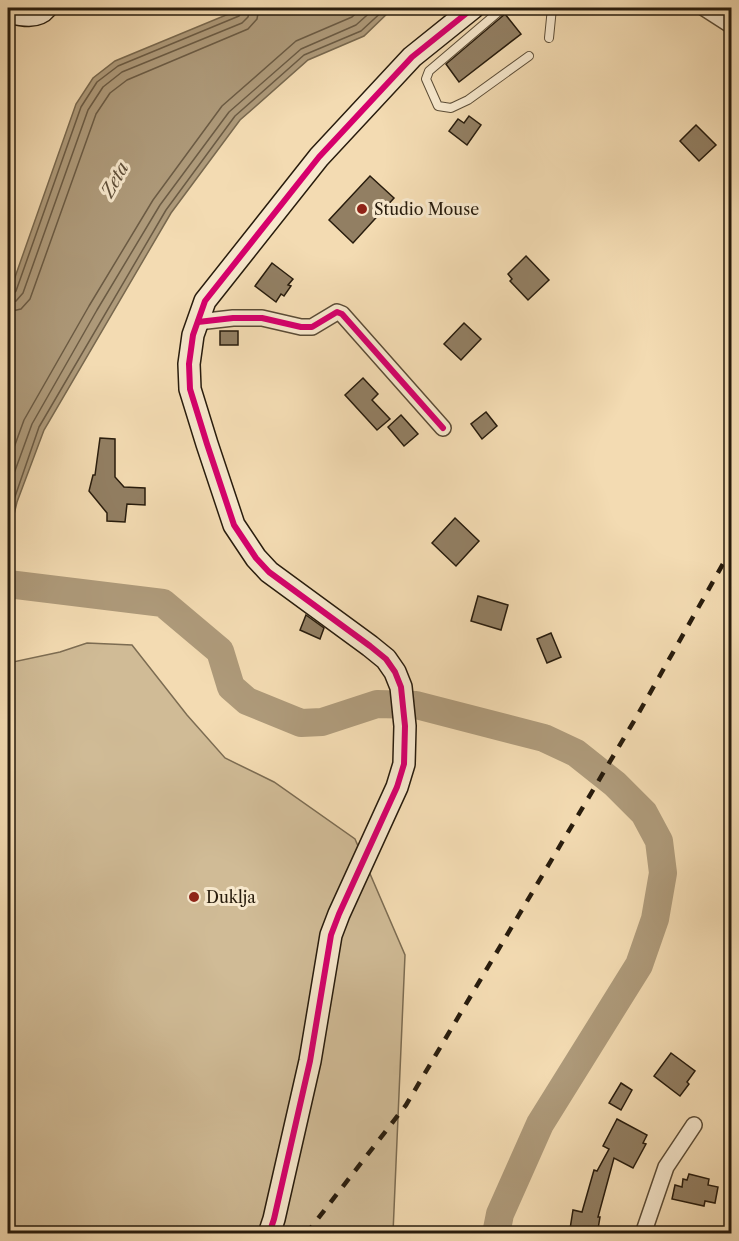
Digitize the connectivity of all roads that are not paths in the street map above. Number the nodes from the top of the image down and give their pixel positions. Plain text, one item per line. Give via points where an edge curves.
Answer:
1 (46, 8) edge
2 (473, 8) edge
3 (503, 8) edge
4 (552, 8) edge
5 (704, 8) edge
6 (12, 13) edge
7 (732, 26) edge
8 (549, 38) dead end
9 (529, 56) dead end
10 (198, 322) junction
11 (443, 428) dead end
12 (694, 1125) dead end
13 (269, 1233) edge
14 (643, 1233) edge

1 - 6 street via 38,15
2 - 10 street via 412,57 319,157 205,301
3 - 9 lane via 429,71 426,79 438,106 451,108 468,100
4 - 8 lane
5 - 7 street
10 - 11 street via 262,318 312,327 337,312 342,314
10 - 13 street via 189,364 190,389 234,525 269,572 378,653 395,672 401,687 405,726 404,764 397,787 331,935 309,1061
12 - 14 street via 666,1167

